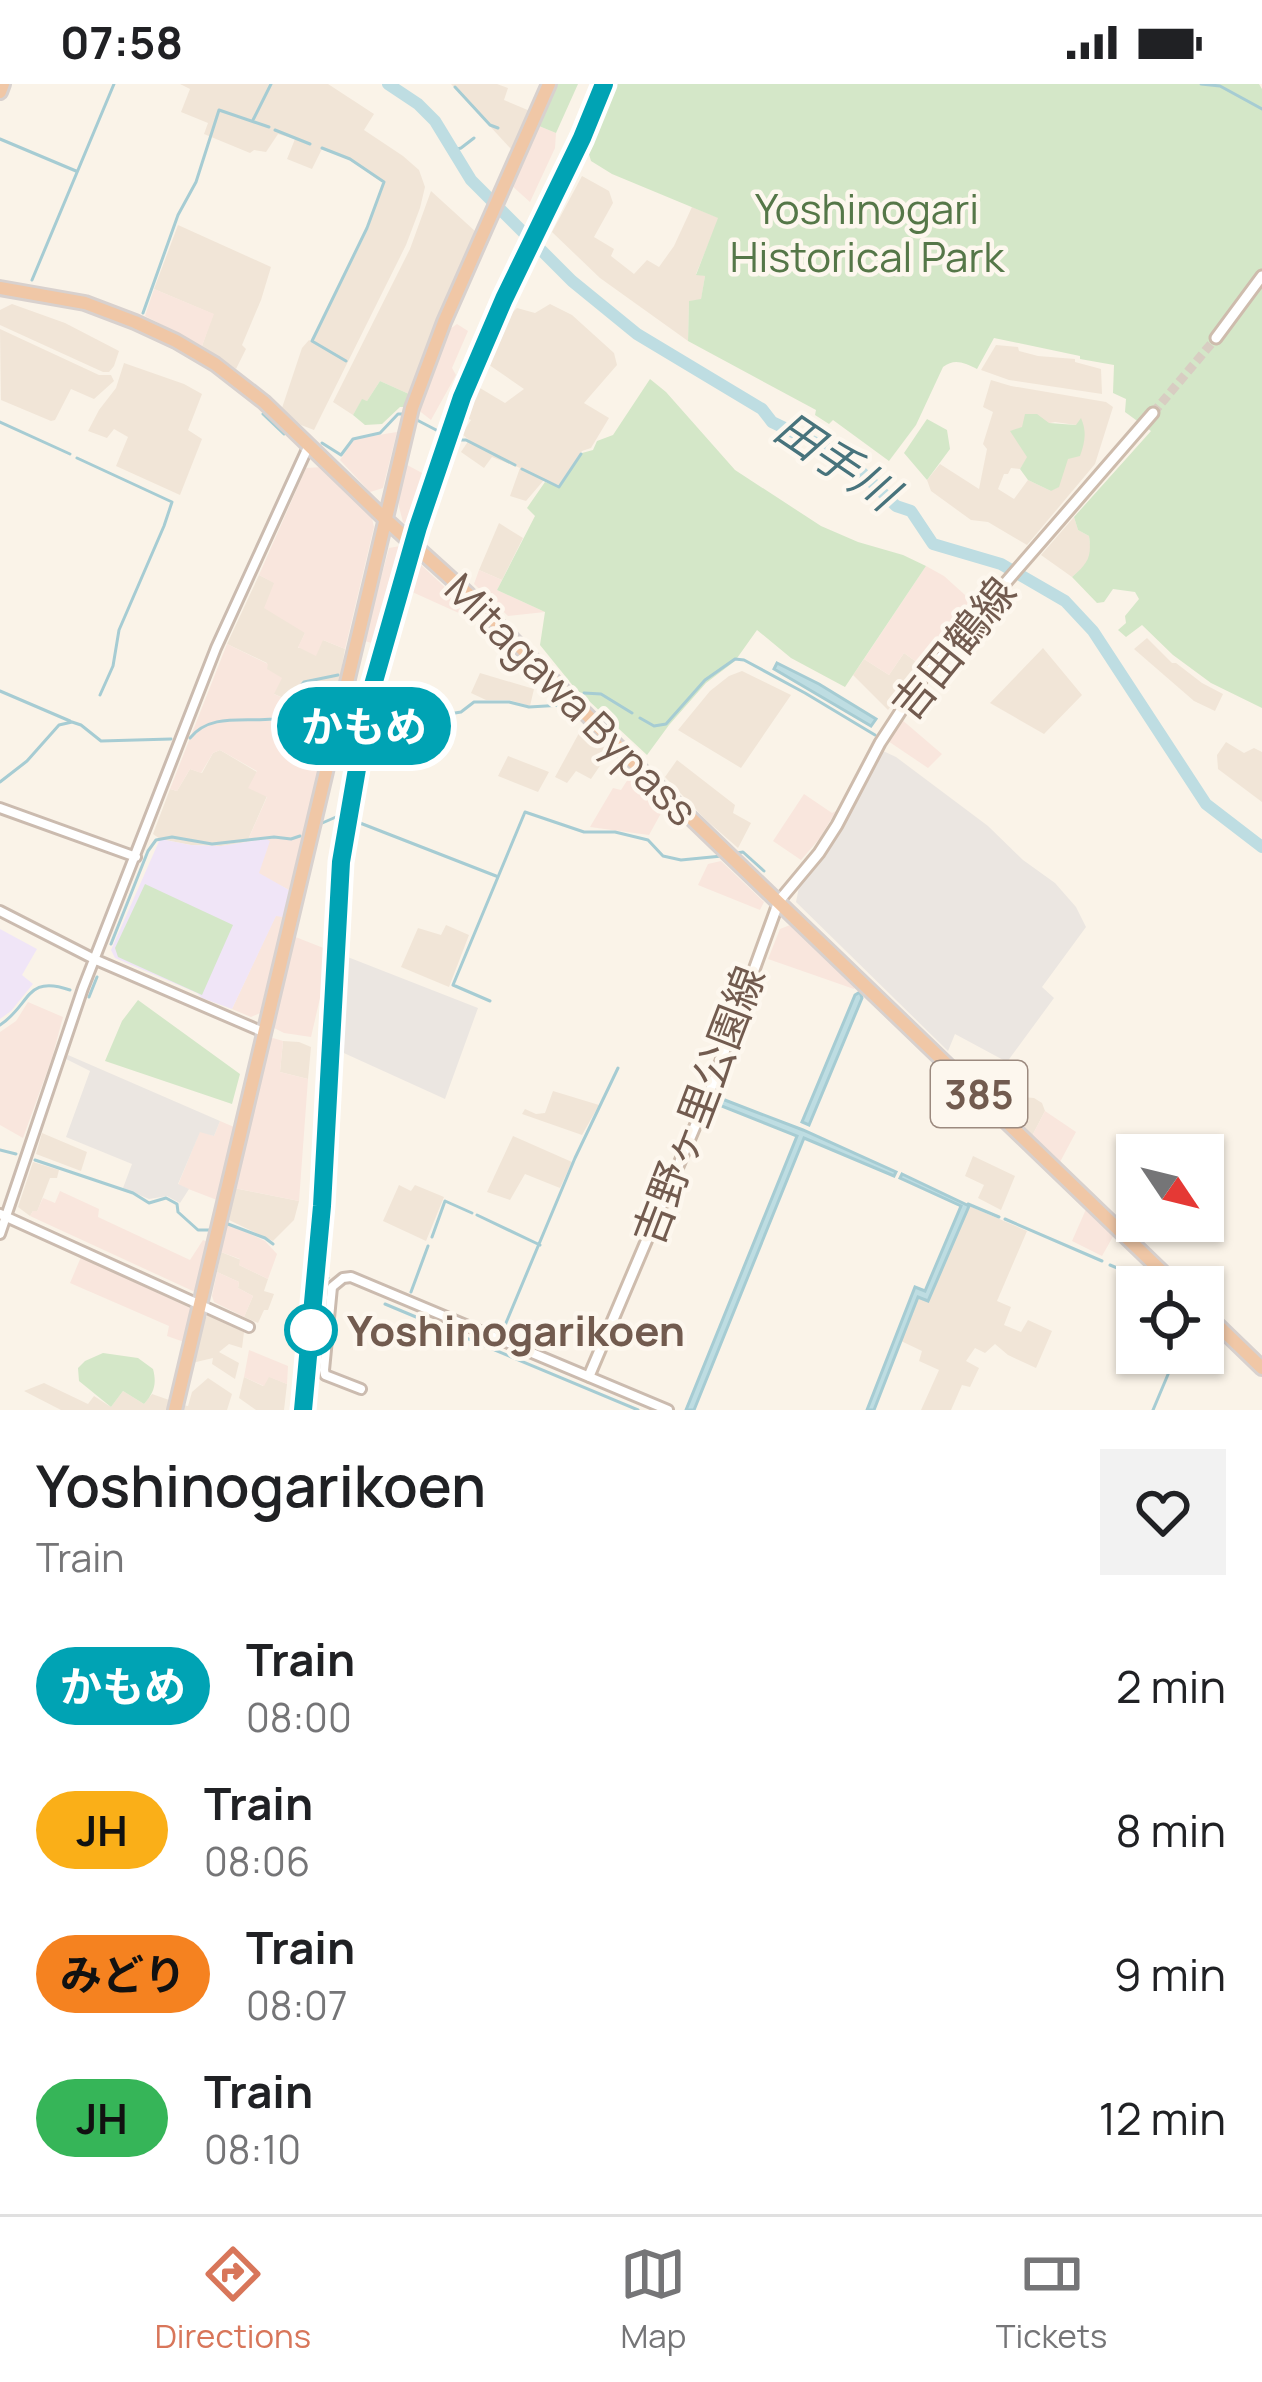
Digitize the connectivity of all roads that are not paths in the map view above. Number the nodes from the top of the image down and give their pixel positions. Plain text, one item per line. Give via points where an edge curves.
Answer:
1 (550, 84) edge
2 (1262, 276) edge
3 (0, 288) edge
4 (1216, 338) tunnel mouth
5 (1153, 412) tunnel mouth
6 (309, 444) junction
7 (385, 518) junction
8 (0, 808) edge
9 (136, 857) junction
10 (779, 901) junction
11 (0, 911) edge
12 (94, 959) junction
13 (263, 1032) junction
14 (3, 1215) edge
15 (0, 1234) edge
16 (1156, 1266) edge
17 (200, 1304) junction
18 (249, 1327) dead end
19 (1224, 1331) edge
20 (1262, 1368) edge
21 (589, 1376) junction
22 (361, 1389) dead end
23 (175, 1410) edge
24 (668, 1410) edge

1 - 7 highway via 424,371
2 - 4 main road
3 - 6 highway, Mitagawa Bypass / 385 via 85,303 176,341 250,390
5 - 10 main road, 吉田鶴線 via 921,680 828,839
6 - 7 highway, Mitagawa Bypass / 385
6 - 9 street via 216,648
7 - 10 highway, Mitagawa Bypass / 385
7 - 13 highway
8 - 9 street
9 - 12 street
10 - 16 highway, 385
10 - 21 main road, 吉野ヶ里公園線 via 710,1091
11 - 12 street
12 - 13 street
12 - 14 street
13 - 17 highway
14 - 15 street
14 - 17 street
17 - 18 street
17 - 23 highway
19 - 20 highway
21 - 22 street via 343,1278 332,1287 324,1370
21 - 24 street

